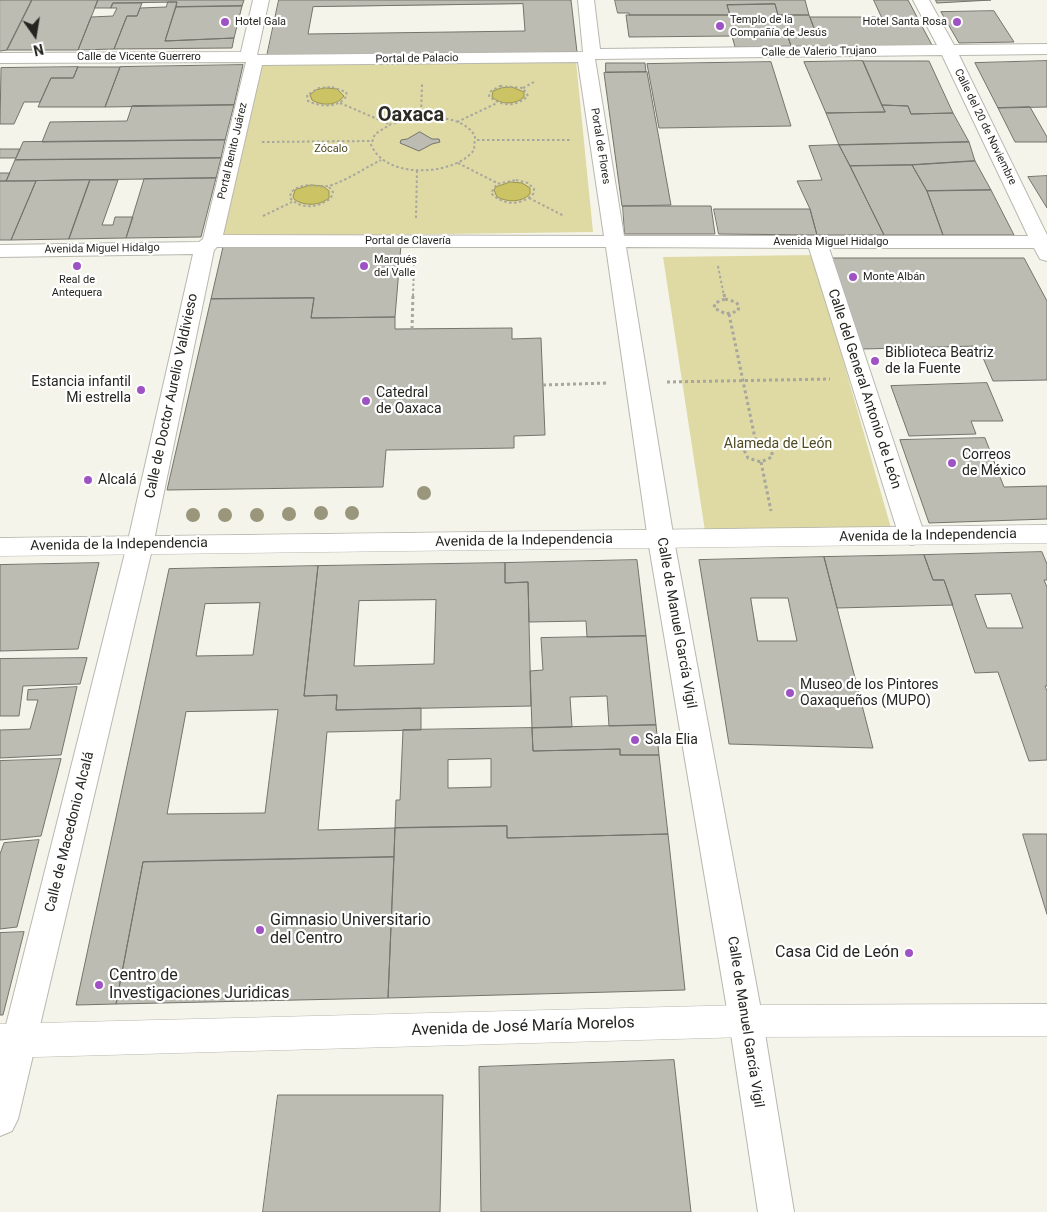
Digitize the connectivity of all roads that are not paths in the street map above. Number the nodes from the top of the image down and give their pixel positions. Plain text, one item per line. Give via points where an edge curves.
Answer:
1 (262, 0) edge
2 (586, 0) edge
3 (921, 0) edge
4 (1047, 49) edge
5 (948, 50) junction
6 (589, 56) junction
7 (0, 58) edge
8 (252, 59) junction
9 (614, 241) junction
10 (817, 242) junction
11 (208, 244) junction
12 (1045, 247) edge
13 (0, 250) edge
14 (1047, 534) edge
15 (912, 536) junction
16 (661, 540) junction
17 (140, 545) junction
18 (0, 547) edge
19 (1047, 1020) edge
20 (746, 1021) junction
21 (10, 1041) edge
22 (0, 1118) edge
23 (776, 1212) edge

1 - 8 street, Portal Benito Juárez
2 - 6 street, Portal de Flores
3 - 5 street, Calle del 20 de Noviembre
4 - 5 street, Calle de Valerio Trujano
5 - 6 street, Calle de Valerio Trujano
5 - 12 street, Calle del 20 de Noviembre
6 - 8 street, Portal de Palacio
6 - 9 street, Portal de Flores
7 - 8 street, Calle de Vicente Guerrero
8 - 11 street, Portal Benito Juárez via 235,142
9 - 10 street, Avenida Miguel Hidalgo
9 - 11 street, Portal de Clavería
9 - 16 street, Calle de Manuel García Vigil
10 - 12 street, Avenida Miguel Hidalgo
10 - 15 street, Calle del General Antonio de León
11 - 13 street, Avenida Miguel Hidalgo
11 - 17 street, Calle de Doctor Aurelio Valdivieso
14 - 15 main road, Avenida de la Independencia
15 - 16 main road, Avenida de la Independencia
16 - 17 main road, Avenida de la Independencia
16 - 20 street, Calle de Manuel García Vigil
17 - 18 main road, Avenida de la Independencia
17 - 21 street, Calle de Macedonio Alcalá
19 - 20 main road, Avenida de José María Morelos
20 - 21 main road, Avenida de José María Morelos
20 - 23 street, Calle de Manuel García Vigil
21 - 22 street, Calle de Macedonio Alcalá

